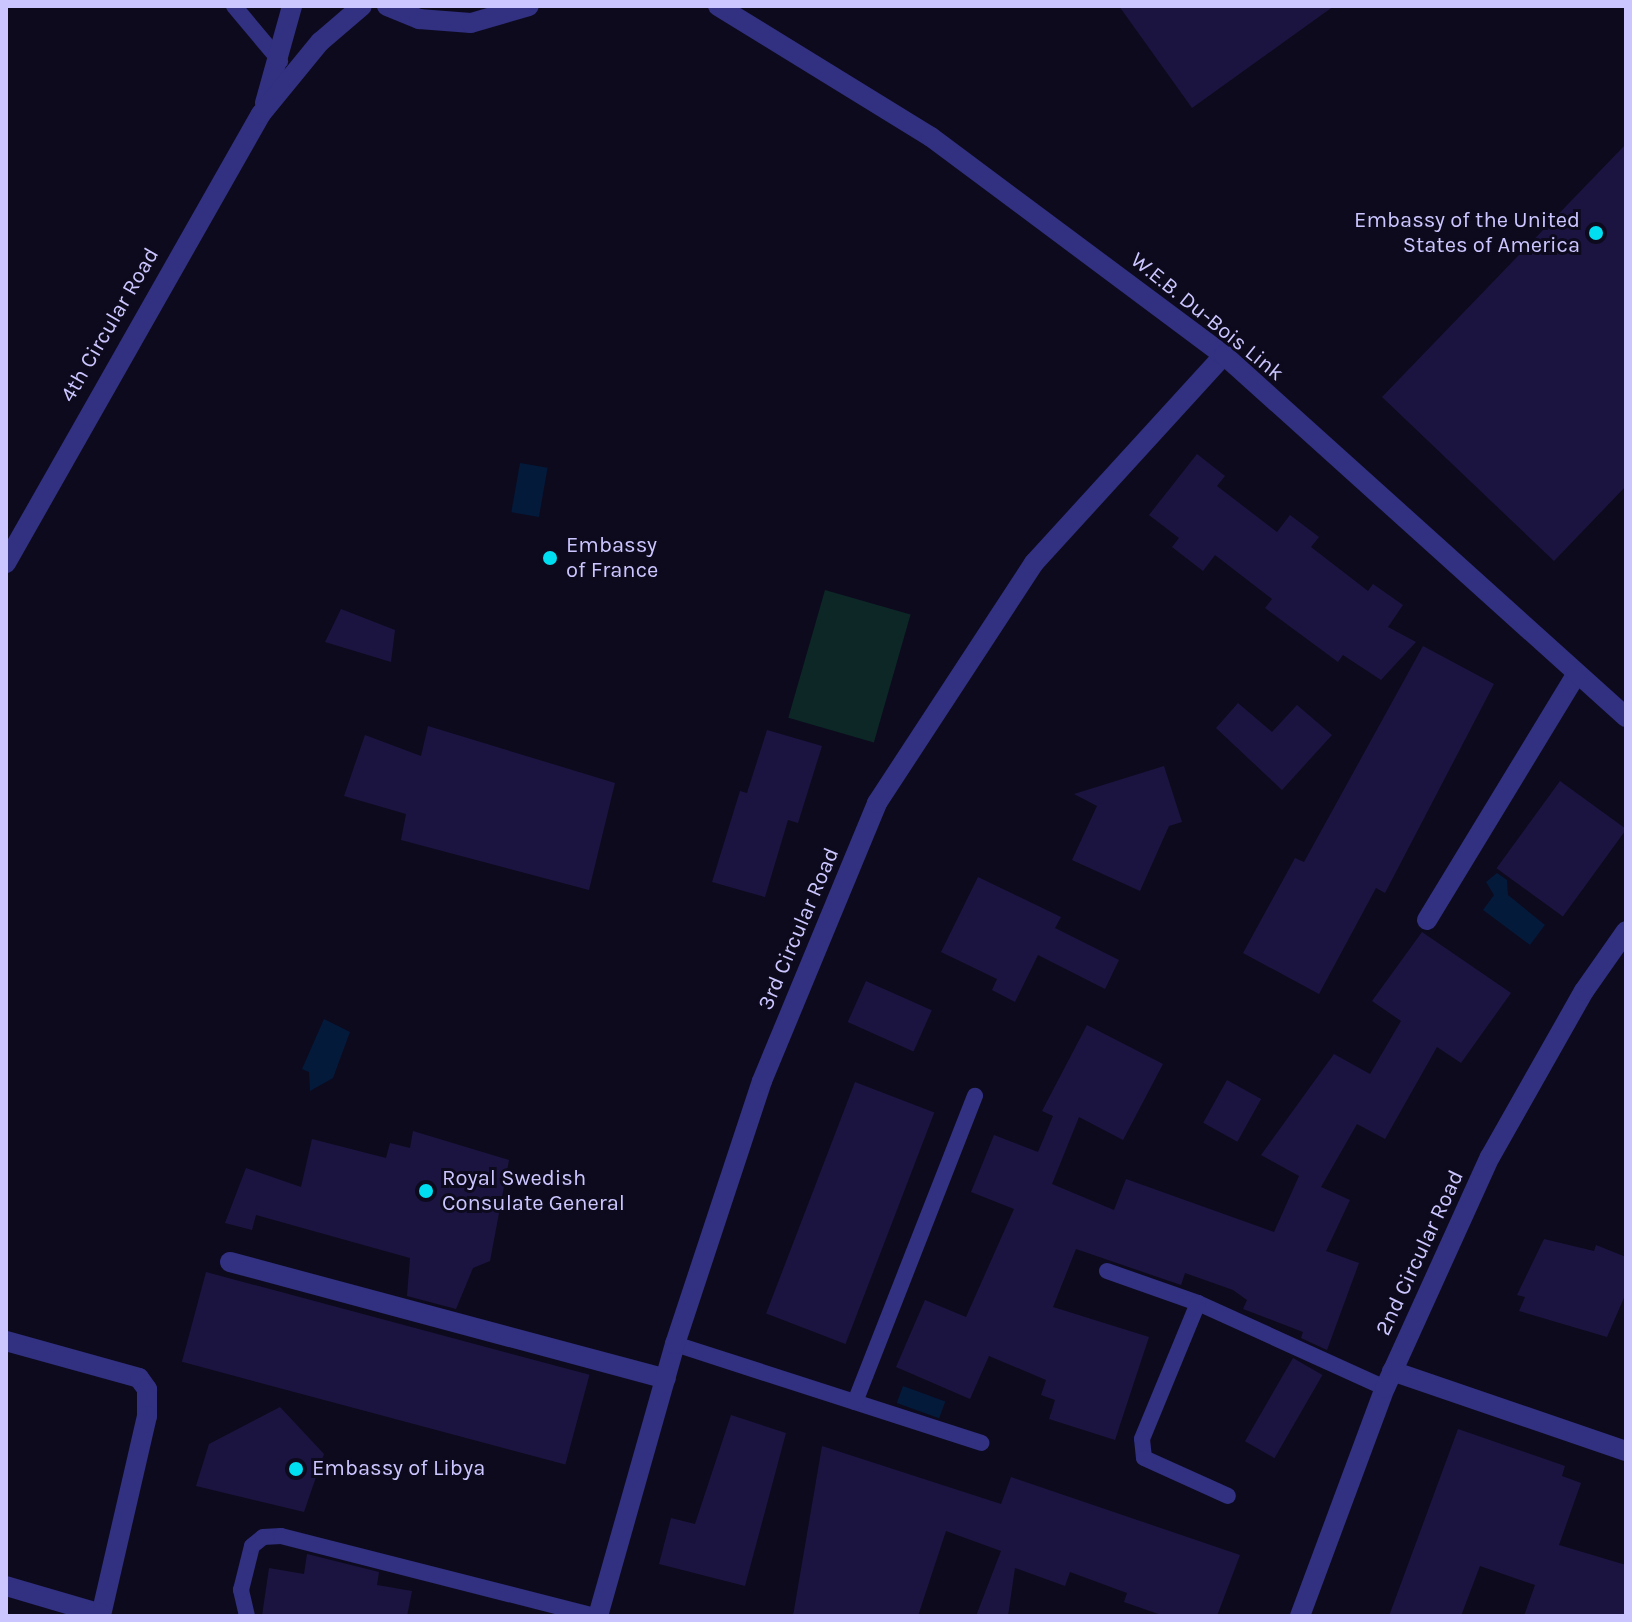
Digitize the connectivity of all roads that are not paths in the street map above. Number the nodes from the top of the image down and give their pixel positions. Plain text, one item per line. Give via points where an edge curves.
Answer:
1 (234, 6) edge
2 (292, 6) edge
3 (362, 6) edge
4 (387, 6) edge
5 (529, 6) edge
6 (718, 6) edge
7 (280, 61) junction
8 (261, 114) junction
9 (1224, 355) junction
10 (6, 563) edge
11 (1576, 675) junction
12 (1626, 717) edge
13 (1427, 920) dead end
14 (1626, 931) edge
15 (975, 1096) dead end
16 (230, 1262) dead end
17 (1107, 1271) dead end
18 (1198, 1303) junction
19 (6, 1341) edge
20 (675, 1344) junction
21 (666, 1379) junction
22 (1388, 1379) junction
23 (855, 1402) junction
24 (981, 1443) dead end
25 (1626, 1451) edge
26 (1228, 1496) dead end
27 (6, 1586) edge
28 (101, 1615) edge
29 (247, 1616) edge
30 (596, 1616) edge
31 (1300, 1616) edge

1 - 7 lane
2 - 7 street, 4th Circular Road
3 - 8 street, 4th Circular Road via 320,42
4 - 5 street via 419,19 471,23
6 - 9 street, W.E.B. Du-Bois Link via 931,137
7 - 8 street, 4th Circular Road
8 - 10 street, 4th Circular Road
9 - 11 street, W.E.B. Du-Bois Link
9 - 20 street, 3rd Circular Road via 1034,563 877,803 762,1081
11 - 12 street, W.E.B. Du-Bois Link
11 - 13 street
14 - 22 street, 2nd Circular Road via 1584,991 1490,1157
15 - 23 lane
16 - 21 street
17 - 18 lane
18 - 22 lane
18 - 26 lane via 1142,1439 1144,1458
19 - 28 street via 139,1378 147,1389 147,1416
20 - 21 street, 3rd Circular Road
20 - 23 lane
21 - 30 street, 3rd Circular Road
22 - 25 street
22 - 31 street, 2nd Circular Road
23 - 24 lane
27 - 28 street
29 - 30 lane via 241,1590 252,1546 263,1537 281,1536

